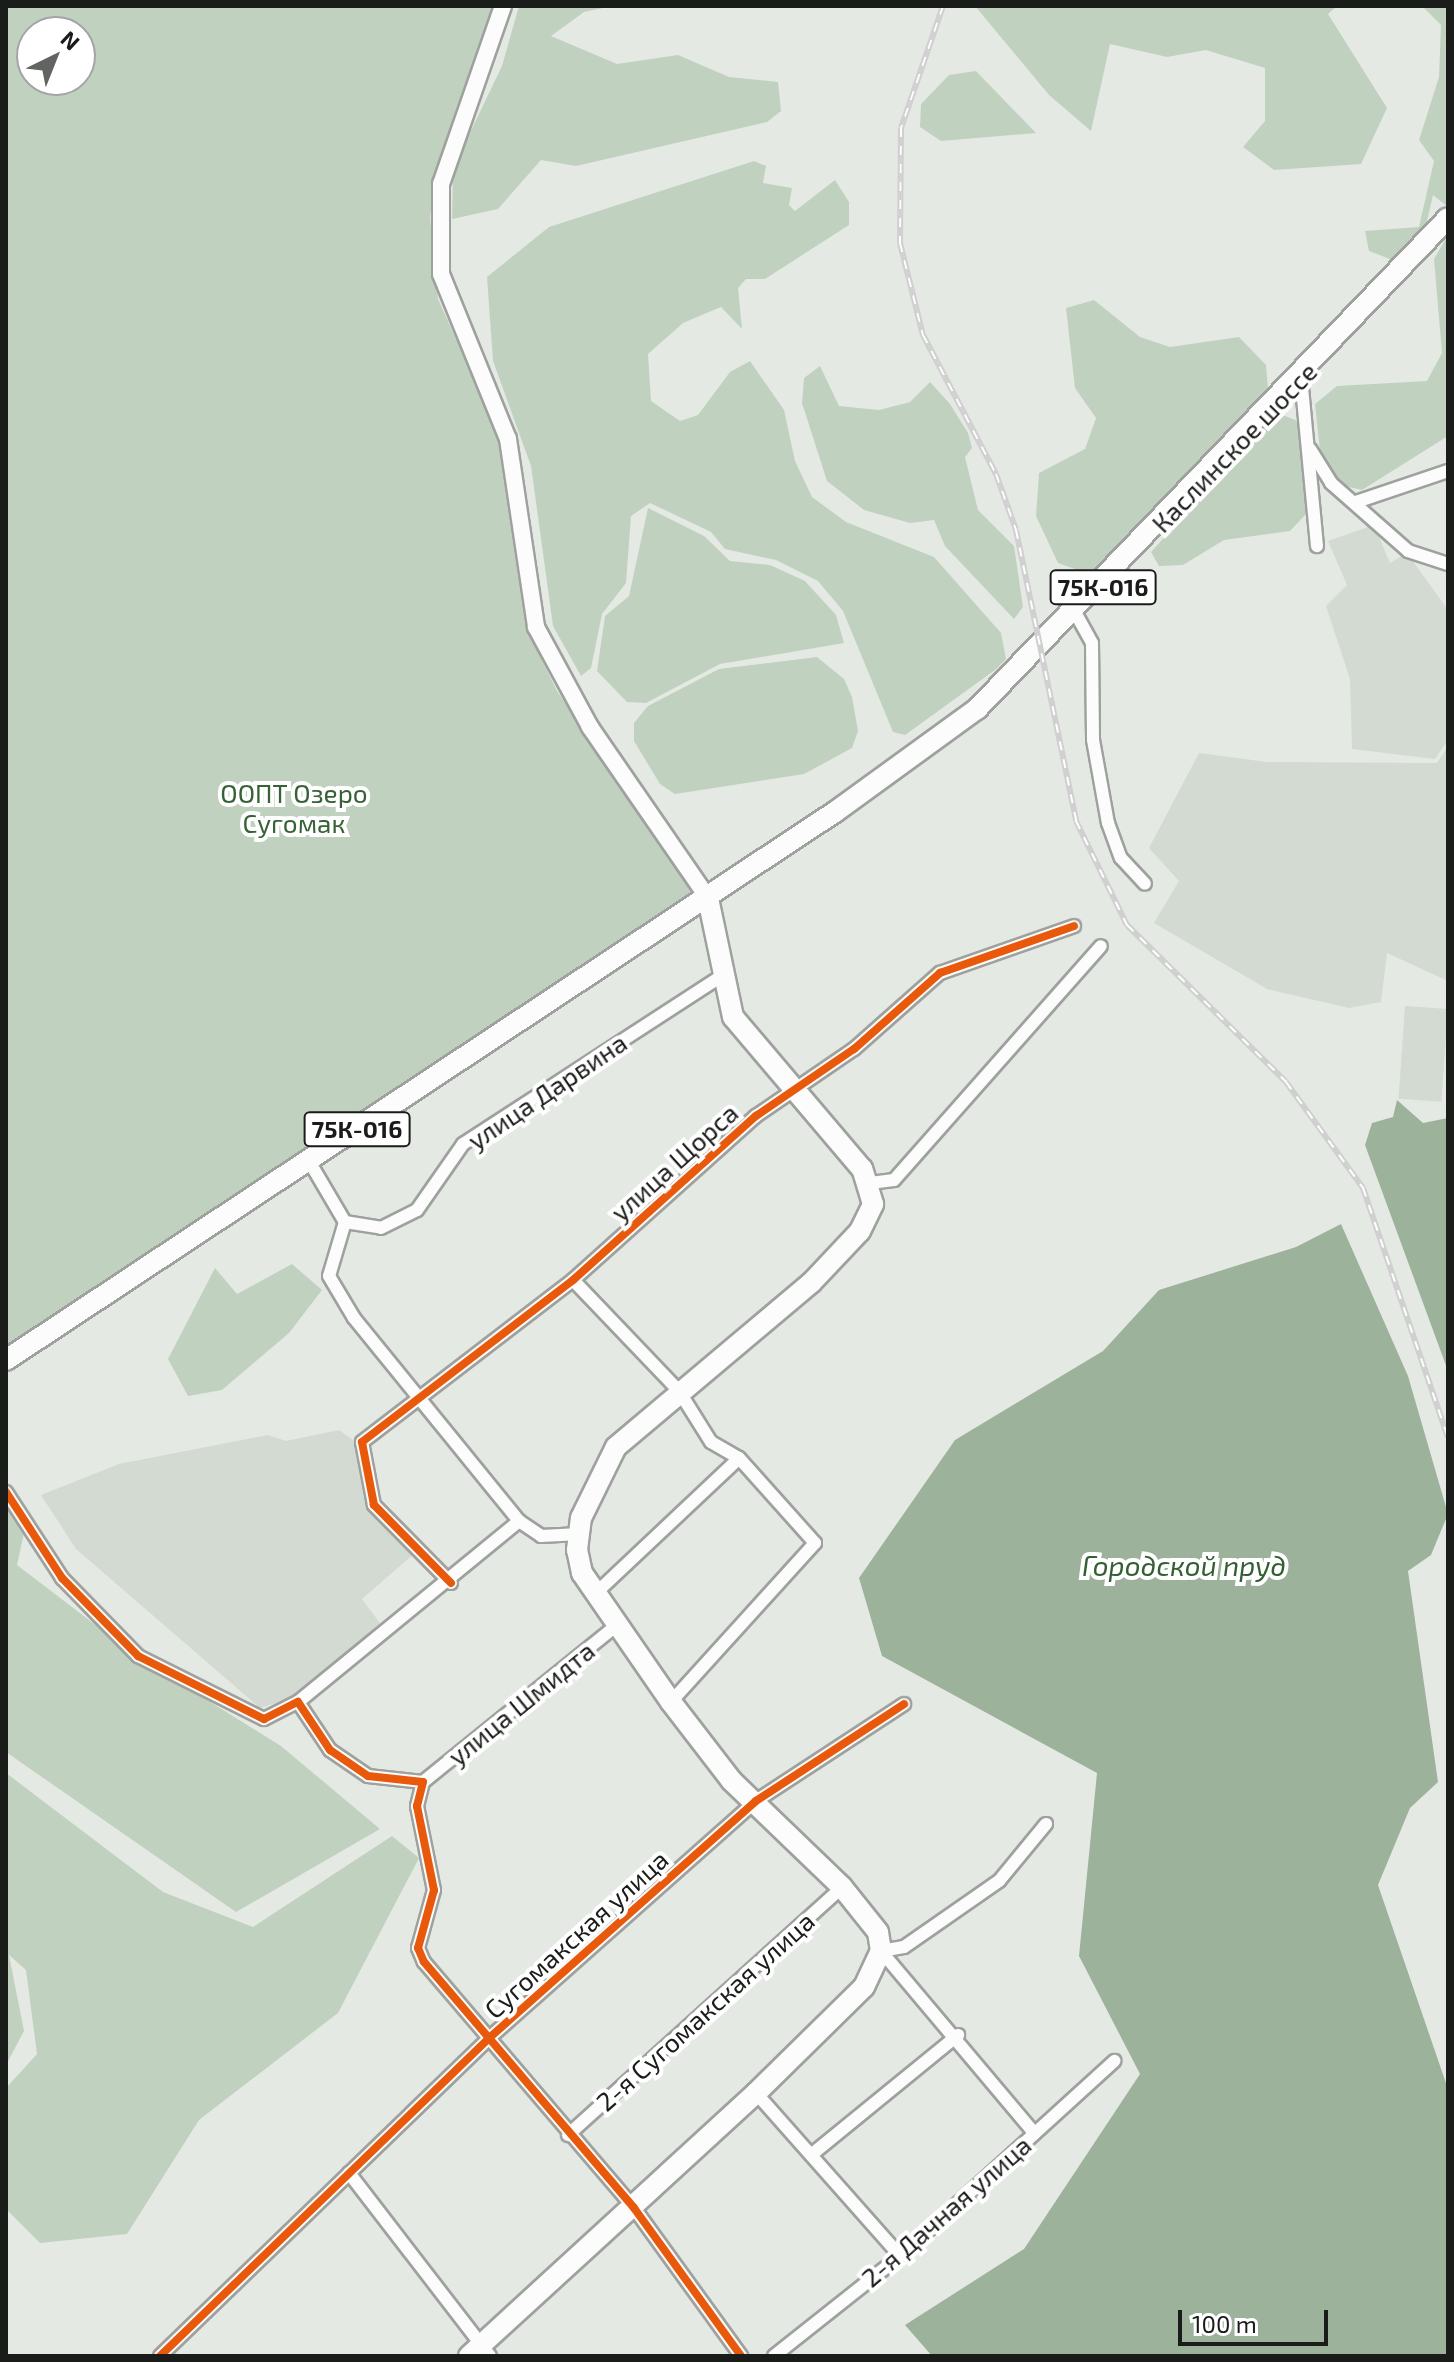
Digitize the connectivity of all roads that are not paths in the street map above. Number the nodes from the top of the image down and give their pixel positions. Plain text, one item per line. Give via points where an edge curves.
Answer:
1 (503, 6) edge
2 (1448, 218) edge
3 (1301, 377) junction
4 (1310, 449) junction
5 (1448, 471) edge
6 (1356, 502) junction
7 (1317, 546) dead end
8 (1448, 564) edge
9 (1076, 614) junction
10 (1145, 884) dead end
11 (708, 898) junction
12 (1074, 926) dead end
13 (1101, 946) dead end
14 (720, 977) junction
15 (791, 1092) junction
16 (309, 1161) junction
17 (870, 1183) junction
18 (345, 1222) junction
19 (573, 1280) junction
20 (6, 1360) edge
21 (679, 1391) junction
22 (420, 1401) junction
23 (739, 1458) junction
24 (6, 1492) edge
25 (519, 1521) junction
26 (575, 1534) junction
27 (451, 1583) junction
28 (597, 1592) junction
29 (618, 1624) junction
30 (298, 1702) junction
31 (671, 1702) junction
32 (904, 1704) dead end
33 (423, 1782) junction
34 (756, 1801) junction
35 (1046, 1824) dead end
36 (842, 1887) junction
37 (881, 1951) junction
38 (958, 2035) junction
39 (488, 2039) junction
40 (1114, 2061) dead end
41 (756, 2093) junction
42 (1034, 2133) junction
43 (568, 2135) junction
44 (811, 2155) junction
45 (349, 2173) junction
46 (634, 2208) junction
47 (900, 2256) junction
48 (480, 2352) edge
49 (160, 2356) edge
50 (741, 2356) edge
51 (774, 2356) edge

1 - 11 street via 441,184 441,274 508,439 536,627 590,727
2 - 3 main road, Каслинское шоссе / 75К-016
3 - 4 street
3 - 9 main road, Каслинское шоссе / 75К-016
4 - 6 street via 1331,483
4 - 7 street
5 - 6 street
6 - 8 street via 1408,551
9 - 10 street via 1092,643 1093,740 1108,823 1121,858
9 - 11 main road, Каслинское шоссе / 75К-016 via 977,709
11 - 14 main road
11 - 16 main road, 75К-016
12 - 15 street, улица Щорса via 940,973 854,1049
13 - 17 street via 894,1180
14 - 15 main road via 733,1017
14 - 18 street, улица Дарвина via 463,1144 417,1210 381,1228
15 - 17 main road
15 - 19 street, улица Щорса
16 - 18 street
16 - 20 main road, 75К-016
17 - 21 main road via 873,1204 860,1231 768,1323
18 - 22 street via 329,1276
19 - 21 street
19 - 22 street, улица Щорса
21 - 23 street via 711,1442
21 - 26 main road via 616,1447
22 - 25 street
22 - 27 street, улица Щорса via 362,1442 374,1505
23 - 28 street
23 - 31 street via 815,1543
24 - 30 street via 62,1578 138,1656 264,1719
25 - 26 street via 541,1536
25 - 27 street
26 - 28 main road via 582,1573
27 - 30 street
28 - 29 main road
29 - 31 main road
29 - 33 street, улица Шмидта
30 - 33 street via 330,1750 368,1776
31 - 34 main road
32 - 34 street, Сугомакская улица
33 - 39 street via 417,1806 434,1890 418,1948
34 - 36 main road
34 - 39 street, Сугомакская улица
35 - 37 street via 999,1881 904,1947
36 - 37 main road via 878,1932
36 - 43 street, 2-я Сугомакская улица
37 - 38 street
37 - 41 main road via 864,1987
38 - 42 street
38 - 44 street
39 - 43 street
39 - 45 street, Сугомакская улица
40 - 42 street, 2-я Дачная улица
41 - 44 street
41 - 46 main road
42 - 47 street, 2-я Дачная улица
43 - 46 street
44 - 47 street
45 - 48 street
45 - 49 street, Сугомакская улица
46 - 48 main road
46 - 50 street
47 - 51 street, 2-я Дачная улица

